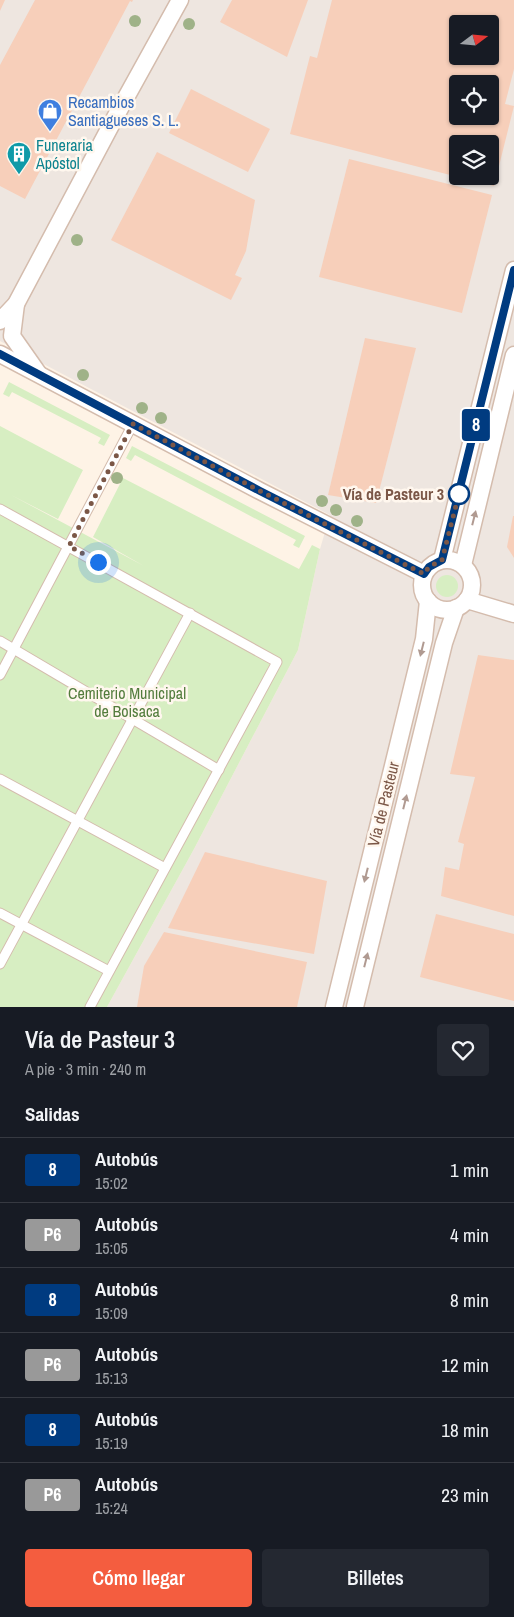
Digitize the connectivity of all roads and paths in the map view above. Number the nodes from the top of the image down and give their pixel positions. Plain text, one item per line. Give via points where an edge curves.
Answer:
1 (180, 0) edge
2 (514, 270) edge
3 (16, 304) junction
4 (0, 321) edge
5 (6, 332) edge
6 (514, 355) edge
7 (4, 356) edge
8 (39, 375) junction
9 (133, 424) junction
10 (0, 509) edge
11 (69, 546) junction
12 (442, 560) junction
13 (463, 566) junction
14 (424, 574) junction
15 (428, 601) junction
16 (462, 604) junction
17 (190, 613) junction
18 (514, 614) edge
19 (0, 641) edge
20 (14, 649) junction
21 (0, 675) edge
22 (133, 719) junction
23 (219, 770) junction
24 (0, 779) edge
25 (78, 821) junction
26 (165, 868) junction
27 (0, 913) edge
28 (22, 924) junction
29 (0, 964) edge
30 (109, 971) junction
31 (90, 1007) edge
32 (334, 1007) edge
33 (355, 1007) edge

1 - 3 street
2 - 12 street
3 - 4 street
3 - 5 street
5 - 7 street via 12,343
5 - 8 street
13 -> 6 street
7 - 8 street
8 - 9 street
9 - 11 lane
9 - 14 street
10 - 11 lane
11 - 17 lane
11 - 20 lane
12 - 13 street via 457,561
12 - 14 street
13 - 16 street via 472,579 472,586
14 - 15 street via 422,588
15 - 16 street via 441,609
15 -> 32 street, Vía de Pasteur via 424,639
16 - 18 street
33 -> 16 street, Vía de Pasteur via 442,652
17 - 22 lane
17 - 23 lane via 277,662
19 - 20 lane
20 - 21 lane
20 - 22 lane
22 - 23 lane
22 - 25 lane
23 - 26 lane
24 - 25 lane
25 - 26 lane
25 - 28 lane
26 - 30 lane
27 - 28 lane
28 - 29 lane
28 - 30 lane
30 - 31 lane

